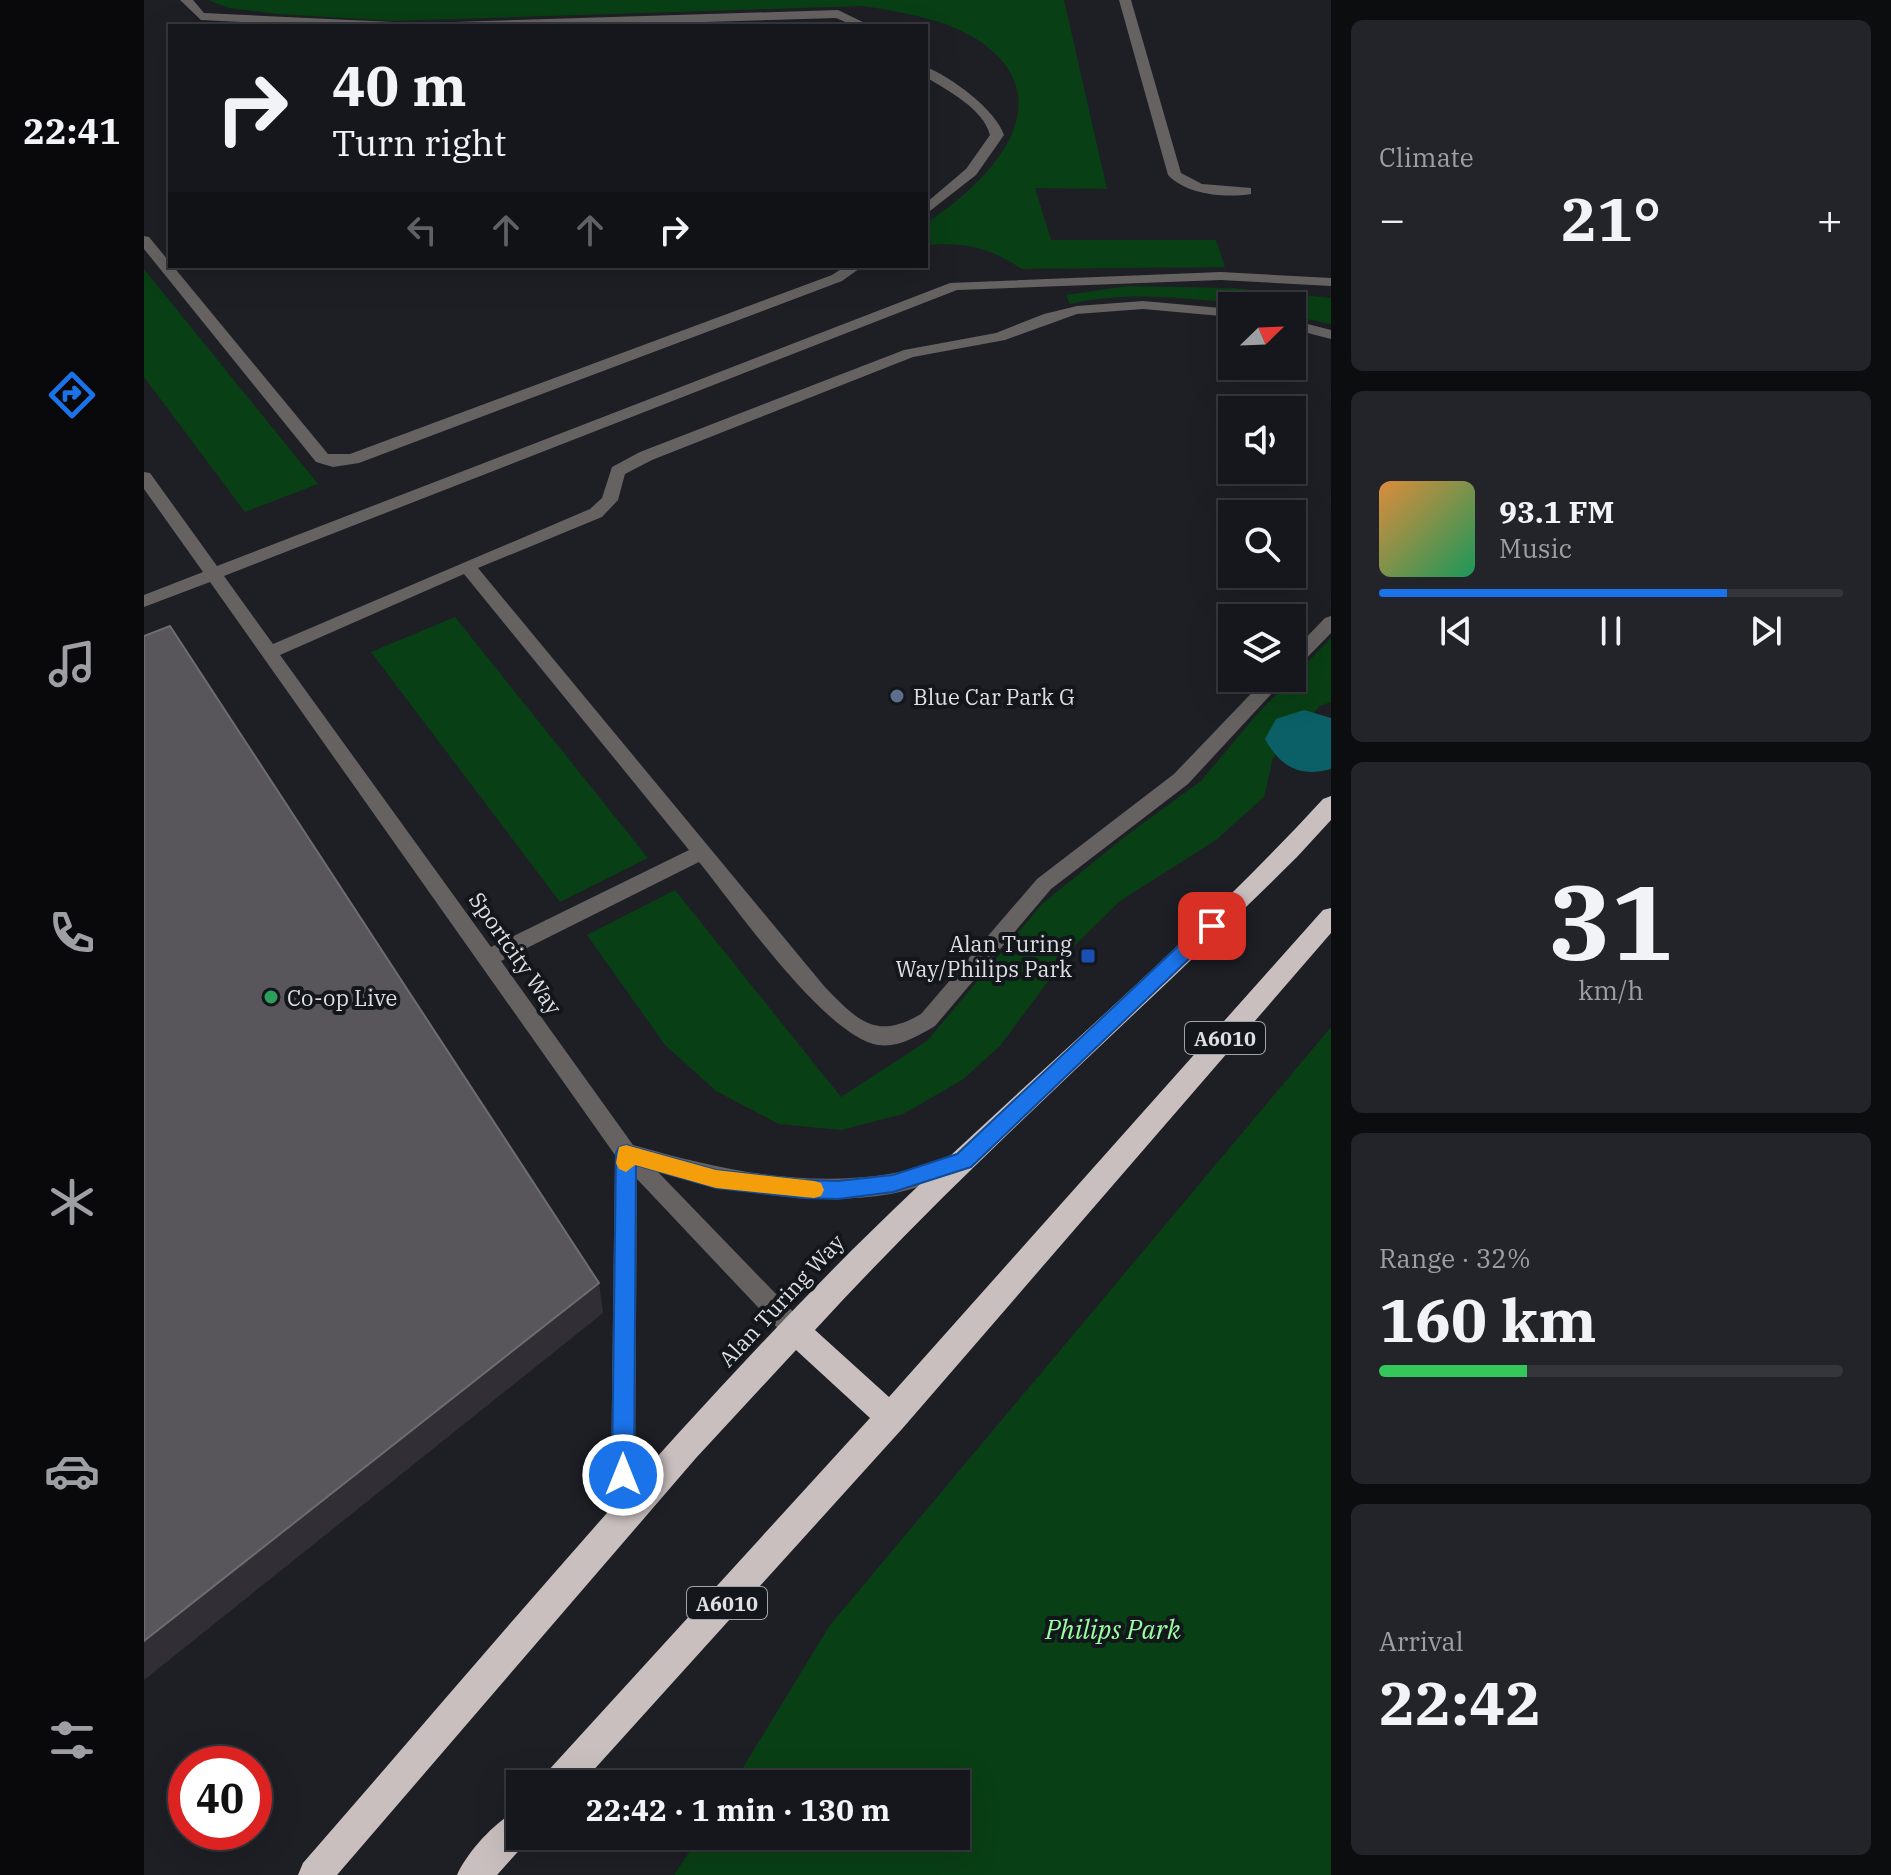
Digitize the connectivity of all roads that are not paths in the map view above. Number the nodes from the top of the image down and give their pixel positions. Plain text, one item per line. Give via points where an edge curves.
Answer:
1 (186, 0) edge
2 (1125, 0) edge
3 (355, 24) edge
4 (518, 24) edge
5 (860, 24) edge
6 (928, 72) edge
7 (1246, 191) dead end
8 (928, 208) edge
9 (144, 240) edge
10 (853, 268) edge
11 (1331, 282) edge
12 (1218, 312) edge
13 (1306, 328) edge
14 (1331, 335) edge
15 (144, 477) edge
16 (467, 566) junction
17 (214, 573) junction
18 (144, 601) edge
19 (1331, 622) edge
20 (1306, 648) edge
21 (271, 652) junction
22 (1264, 692) edge
23 (1331, 805) edge
24 (700, 853) junction
25 (1331, 917) edge
26 (486, 959) junction
27 (626, 1153) junction
28 (964, 1160) junction
29 (795, 1330) junction
30 (892, 1419) junction
31 (618, 1526) junction
32 (572, 1770) edge
33 (506, 1841) edge
34 (315, 1875) edge
35 (474, 1875) edge

1 - 3 street via 201,16
2 - 7 street via 1175,175 1203,189
4 - 5 street via 838,14
6 - 8 street via 997,128 971,172
9 - 10 street via 322,458 333,462 366,455 842,277
11 - 17 street via 1221,276 955,286
12 - 16 street via 1103,306 1049,317 1000,337 909,353 646,456 618,471 610,500 596,513
13 - 14 street
15 - 17 street, Sportcity Way
16 - 21 street
16 - 24 street
17 - 18 street
17 - 21 street, Sportcity Way
19 - 20 street
21 - 26 street, Sportcity Way
22 - 24 street via 1181,779 1044,884 928,1020 894,1038 873,1035 845,1020
23 - 28 highway, Alan Turing Way via 1245,894
24 - 26 street
25 - 30 highway, A6010
26 - 27 street, Sportcity Way
27 - 28 street via 716,1179 838,1190 893,1184
27 - 29 street, Sportcity Way
27 - 31 street
28 - 29 highway, Alan Turing Way
29 - 30 highway, Sportcity Way
29 - 31 highway, Alan Turing Way
30 - 32 highway, A6010
31 - 34 highway, Alan Turing Way
33 - 35 highway

